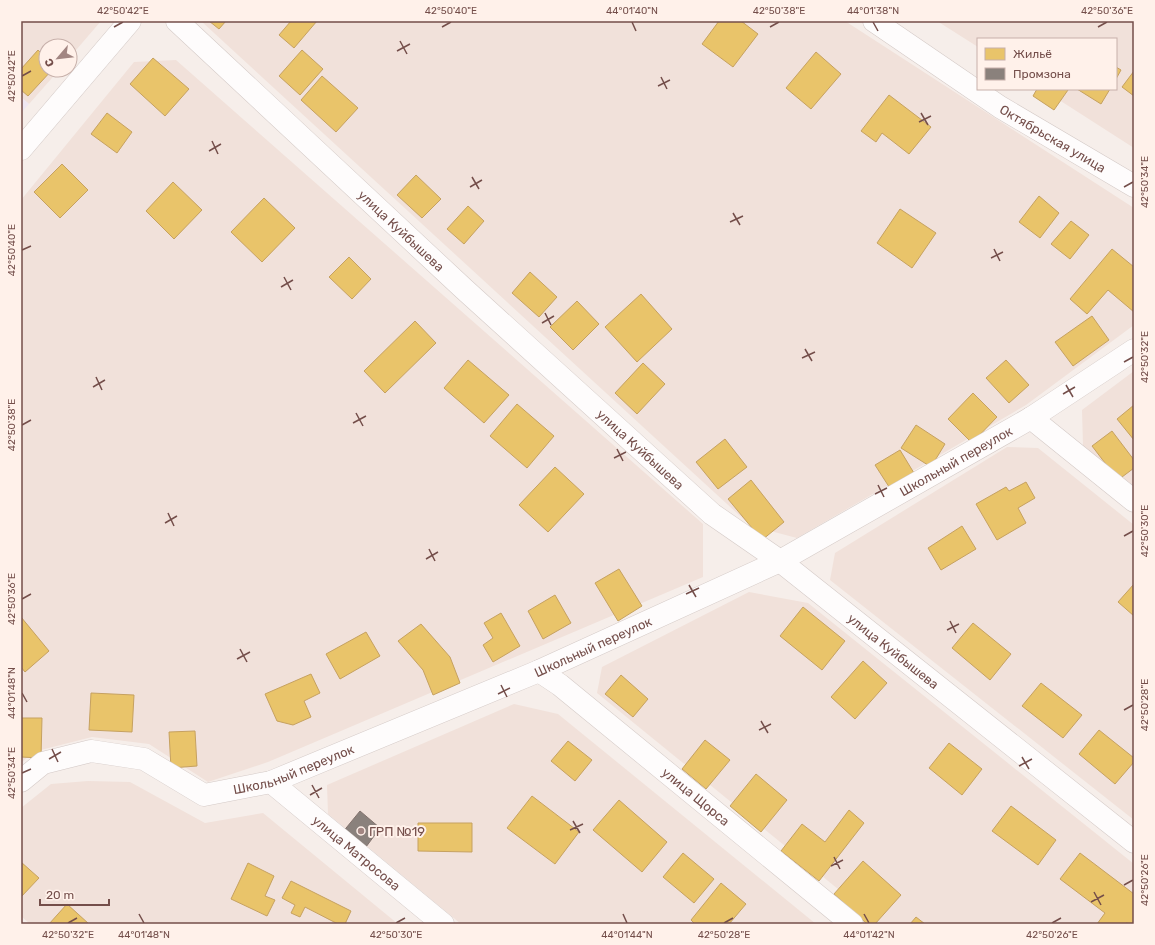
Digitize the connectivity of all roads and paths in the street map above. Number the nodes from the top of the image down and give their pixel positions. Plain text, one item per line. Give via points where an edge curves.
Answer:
1 (130, 21) edge
2 (177, 21) edge
3 (874, 21) edge
4 (21, 150) edge
5 (1134, 186) edge
6 (1134, 350) edge
7 (1031, 418) junction
8 (1134, 501) edge
9 (780, 561) junction
10 (539, 671) junction
11 (21, 781) edge
12 (271, 782) junction
13 (1134, 842) edge
14 (443, 924) edge
15 (852, 924) edge

1 - 4 street
2 - 9 street, улица Куйбышева via 464,289 712,514
3 - 5 street, Октябрьская улица via 1000,106
6 - 7 street, Школьный переулок
7 - 8 street
7 - 9 street, Школьный переулок
9 - 10 street, Школьный переулок
9 - 13 street, улица Куйбышева
10 - 12 street, Школьный переулок
10 - 15 street, улица Щорса via 560,685
11 - 12 street, Школьный переулок via 43,763 91,751 144,759 204,794
12 - 14 street, улица Матросова

